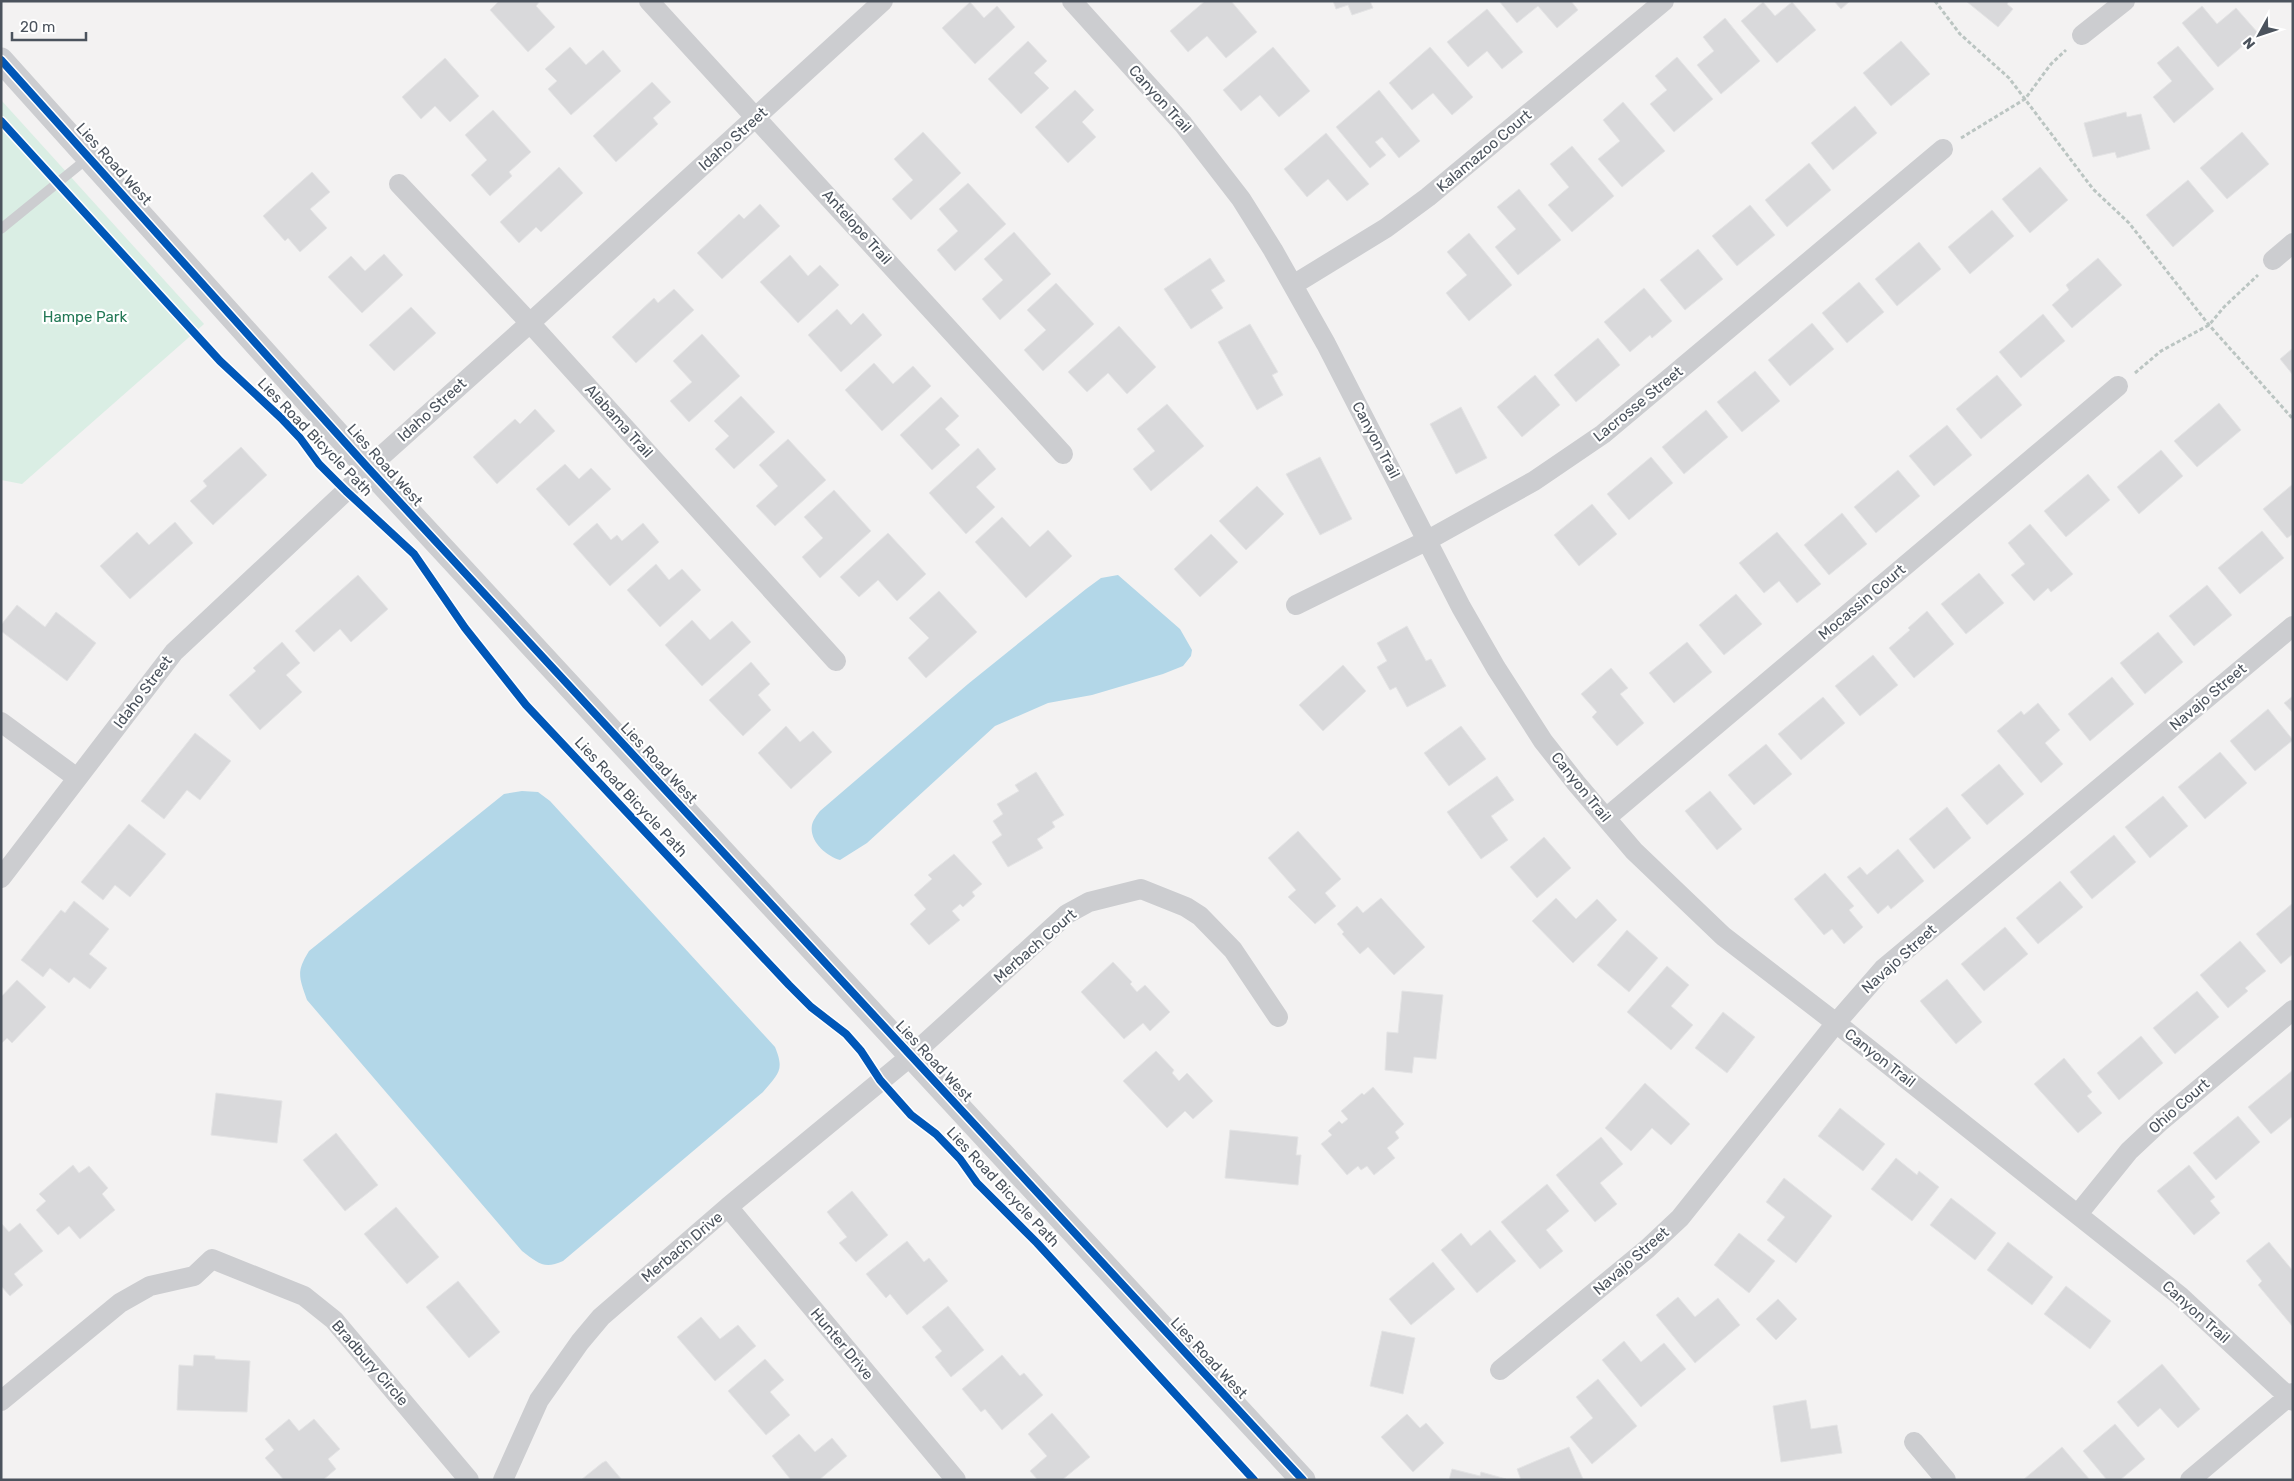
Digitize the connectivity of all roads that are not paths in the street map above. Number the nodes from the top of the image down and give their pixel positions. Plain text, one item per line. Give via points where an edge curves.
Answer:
1 (650, 1) edge
2 (883, 1) edge
3 (1072, 1) edge
4 (1664, 1) edge
5 (2125, 1) edge
6 (2082, 35) road end
7 (1, 60) edge
8 (757, 117) junction
9 (1943, 149) road end
10 (89, 157) junction
11 (399, 184) dead end
12 (2, 231) edge
13 (2293, 243) edge
14 (2273, 260) road end
15 (1293, 285) junction
16 (530, 323) junction
17 (2118, 386) road end
18 (1063, 454) dead end
19 (368, 468) junction
20 (1428, 540) junction
21 (1296, 605) dead end
22 (2293, 626) edge
23 (836, 661) dead end
24 (1, 722) edge
25 (78, 778) junction
26 (1606, 818) junction
27 (1, 878) edge
28 (2293, 1010) edge
29 (1278, 1017) dead end
30 (1836, 1023) junction
31 (911, 1056) junction
32 (728, 1207) junction
33 (2078, 1214) junction
34 (1500, 1370) dead end
35 (2291, 1397) edge
36 (1, 1402) edge
37 (1914, 1442) dead end
38 (469, 1480) edge
39 (503, 1480) edge
40 (956, 1480) edge
41 (1303, 1480) edge
42 (1946, 1480) edge
43 (2190, 1480) edge

1 - 8 street, Antelope Trail
2 - 8 street, Idaho Street
3 - 15 street, Canyon Trail via 1183,124 1225,176
4 - 15 street, Kalamazoo Court via 1428,197 1386,228
5 - 6 street
7 - 10 street, Lies Road West
8 - 16 street, Idaho Street
8 - 18 street, Antelope Trail
9 - 20 street, Lacrosse Street via 1604,434 1534,481
10 - 12 lane
10 - 19 street, Lies Road West
11 - 16 street, Alabama Trail
13 - 14 street
15 - 20 street, Canyon Trail
16 - 19 street, Idaho Street
16 - 23 street, Alabama Trail
17 - 26 street, Mocassin Court
19 - 25 street, Idaho Street via 174,652
19 - 31 street, Lies Road West
20 - 21 street, Lacrosse Street
20 - 26 street, Canyon Trail via 1461,607 1519,705 1554,755
22 - 30 street, Navajo Street via 1882,969
24 - 25 street
25 - 27 street, Idaho Street
26 - 30 street, Canyon Trail via 1672,889 1723,936
28 - 33 street, Ohio Court via 2161,1121 2130,1151
29 - 31 street, Merbach Court via 1233,950 1200,916 1141,889 1089,902 1067,914
30 - 33 street, Canyon Trail
30 - 34 street, Navajo Street via 1680,1218
31 - 32 street, Merbach Drive
31 - 41 street, Lies Road West
32 - 39 street, Merbach Drive via 622,1297 580,1342 539,1400
32 - 40 street, Hunter Drive
33 - 35 street, Canyon Trail via 2180,1296
35 - 43 street
36 - 38 street, Bradbury Circle via 120,1303 150,1286 194,1276 212,1259 304,1296 334,1320
37 - 42 street

